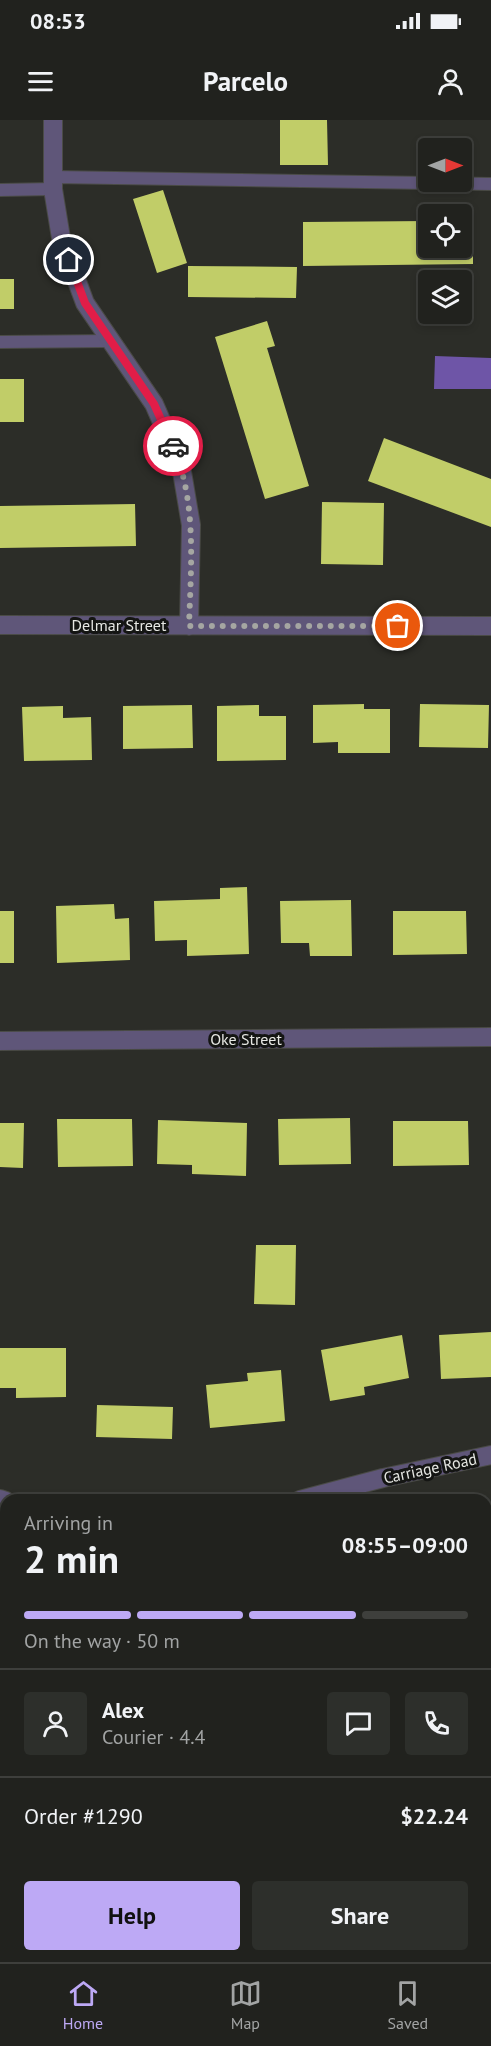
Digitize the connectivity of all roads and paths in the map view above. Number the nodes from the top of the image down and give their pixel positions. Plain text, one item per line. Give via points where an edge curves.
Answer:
1 (52, 120) edge
2 (53, 183) junction
3 (491, 184) edge
4 (0, 190) edge
5 (110, 341) junction
6 (0, 342) edge
7 (0, 625) edge
8 (189, 626) junction
9 (491, 626) edge
10 (491, 1038) edge
11 (0, 1041) edge
12 (491, 1455) edge
13 (323, 1494) edge

1 - 2 street
2 - 3 lane
2 - 4 lane
2 - 5 street via 61,238 85,303
5 - 6 lane
5 - 8 street via 154,404 181,466 192,525
7 - 8 street, Delmar Street
8 - 9 street, Delmar Street
10 - 11 street, Oke Street
12 - 13 street, Carriage Road

